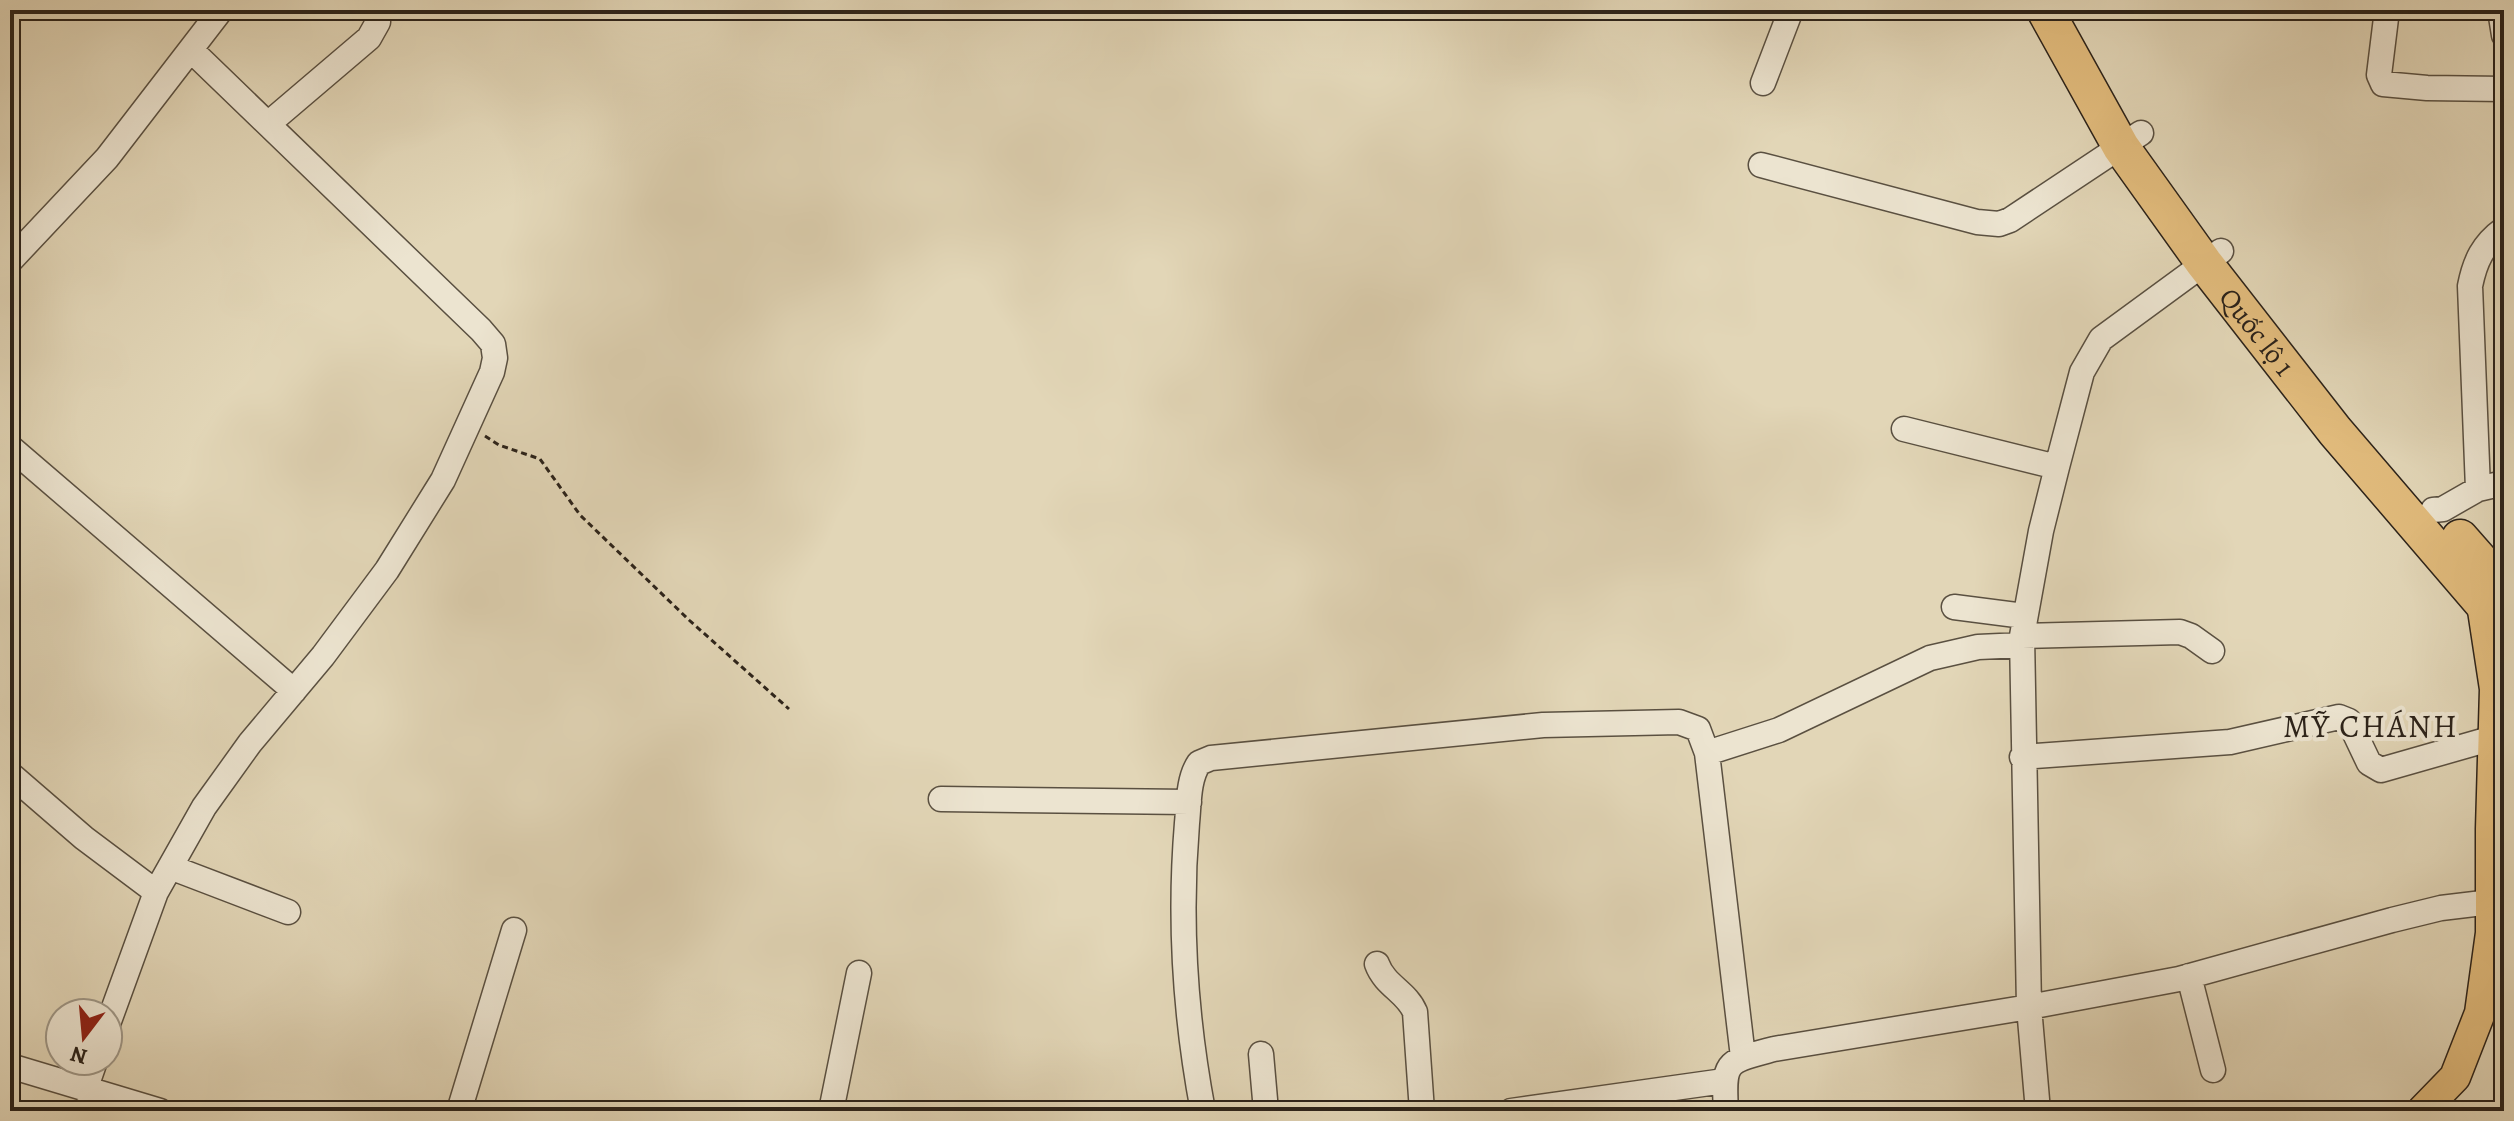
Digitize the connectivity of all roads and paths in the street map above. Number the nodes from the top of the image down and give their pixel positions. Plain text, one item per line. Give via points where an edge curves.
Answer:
1 (221, 10) edge
2 (376, 10) edge
3 (1791, 10) edge
4 (2045, 10) edge
5 (2068, 10) edge
6 (2387, 10) edge
7 (2500, 10) edge
8 (2504, 35) edge
9 (191, 50) junction
10 (1763, 83) dead end
11 (2504, 89) edge
12 (268, 124) junction
13 (2131, 140) junction
14 (1761, 165) dead end
15 (2504, 229) edge
16 (2212, 257) junction
17 (10, 261) edge
18 (471, 422) junction
19 (1904, 429) dead end
20 (10, 447) edge
21 (2057, 467) junction
22 (2504, 483) edge
23 (2478, 489) junction
24 (2433, 510) junction
25 (2496, 606) edge
26 (1954, 607) dead end
27 (2023, 632) junction
28 (2212, 651) dead end
29 (294, 691) junction
30 (789, 709) dead end
31 (2493, 738) junction
32 (1707, 753) junction
33 (2022, 757) junction
34 (10, 774) edge
35 (941, 799) dead end
36 (1189, 802) junction
37 (170, 867) junction
38 (156, 892) junction
39 (2491, 902) junction
40 (288, 912) dead end
41 (514, 930) dead end
42 (1377, 964) dead end
43 (859, 973) dead end
44 (2189, 976) junction
45 (118, 997) edge
46 (2029, 1007) junction
47 (1261, 1054) dead end
48 (1743, 1057) junction
49 (10, 1066) edge
50 (2213, 1070) dead end
51 (89, 1077) edge
52 (1724, 1081) junction
53 (85, 1090) junction
54 (160, 1111) edge
55 (459, 1111) edge
56 (831, 1111) edge
57 (1203, 1111) edge
58 (1266, 1111) edge
59 (1422, 1111) edge
60 (1511, 1111) edge
61 (1726, 1111) edge
62 (2038, 1111) edge
63 (2422, 1111) edge

1 - 9 street
2 - 12 street via 378,22 369,38
3 - 10 street
4 - 13 highway, Quốc lộ 1
5 - 13 highway, Quốc lộ 1
6 - 11 street via 2379,75 2383,84
7 - 8 street
9 - 12 street
9 - 17 street via 107,158
12 - 18 street via 493,344 492,372
13 - 14 street via 1999,224
13 - 16 highway, Quốc lộ 1
15 - 23 street via 2476,259 2470,286
16 - 21 street via 2094,347 2082,372
16 - 24 highway, Quốc lộ 1
16 - 25 highway, Quốc lộ 1 via 2335,431
18 - 29 street via 419,522
18 - 30 path via 499,445 540,459 580,515
19 - 21 street
20 - 29 street
21 - 27 street
22 - 23 street
23 - 24 street
24 - 25 highway, Quốc lộ 1 via 2475,555
25 - 31 main road
26 - 27 street
27 - 28 street via 2180,632
27 - 32 street via 1909,665 1779,730
27 - 33 street
29 - 37 street via 229,772
31 - 33 street via 2381,770 2369,763 2349,721 2339,717 2230,742
31 - 39 main road
32 - 36 street via 1698,729 1679,722 1475,730 1204,760 1196,768
32 - 48 street
33 - 46 street
34 - 38 street
35 - 36 street
36 - 57 street via 1183,945
37 - 38 street
37 - 40 street
38 - 45 street
39 - 44 street via 2404,917
39 - 63 main road via 2480,1013 2455,1077
41 - 55 street
42 - 59 street via 1384,980 1409,1000 1415,1012
43 - 56 street
44 - 46 street
44 - 50 street
46 - 48 street
46 - 62 street
47 - 58 street
48 - 52 street via 1729,1066
49 - 53 street
51 - 53 street
52 - 60 street
52 - 61 street
53 - 54 street

